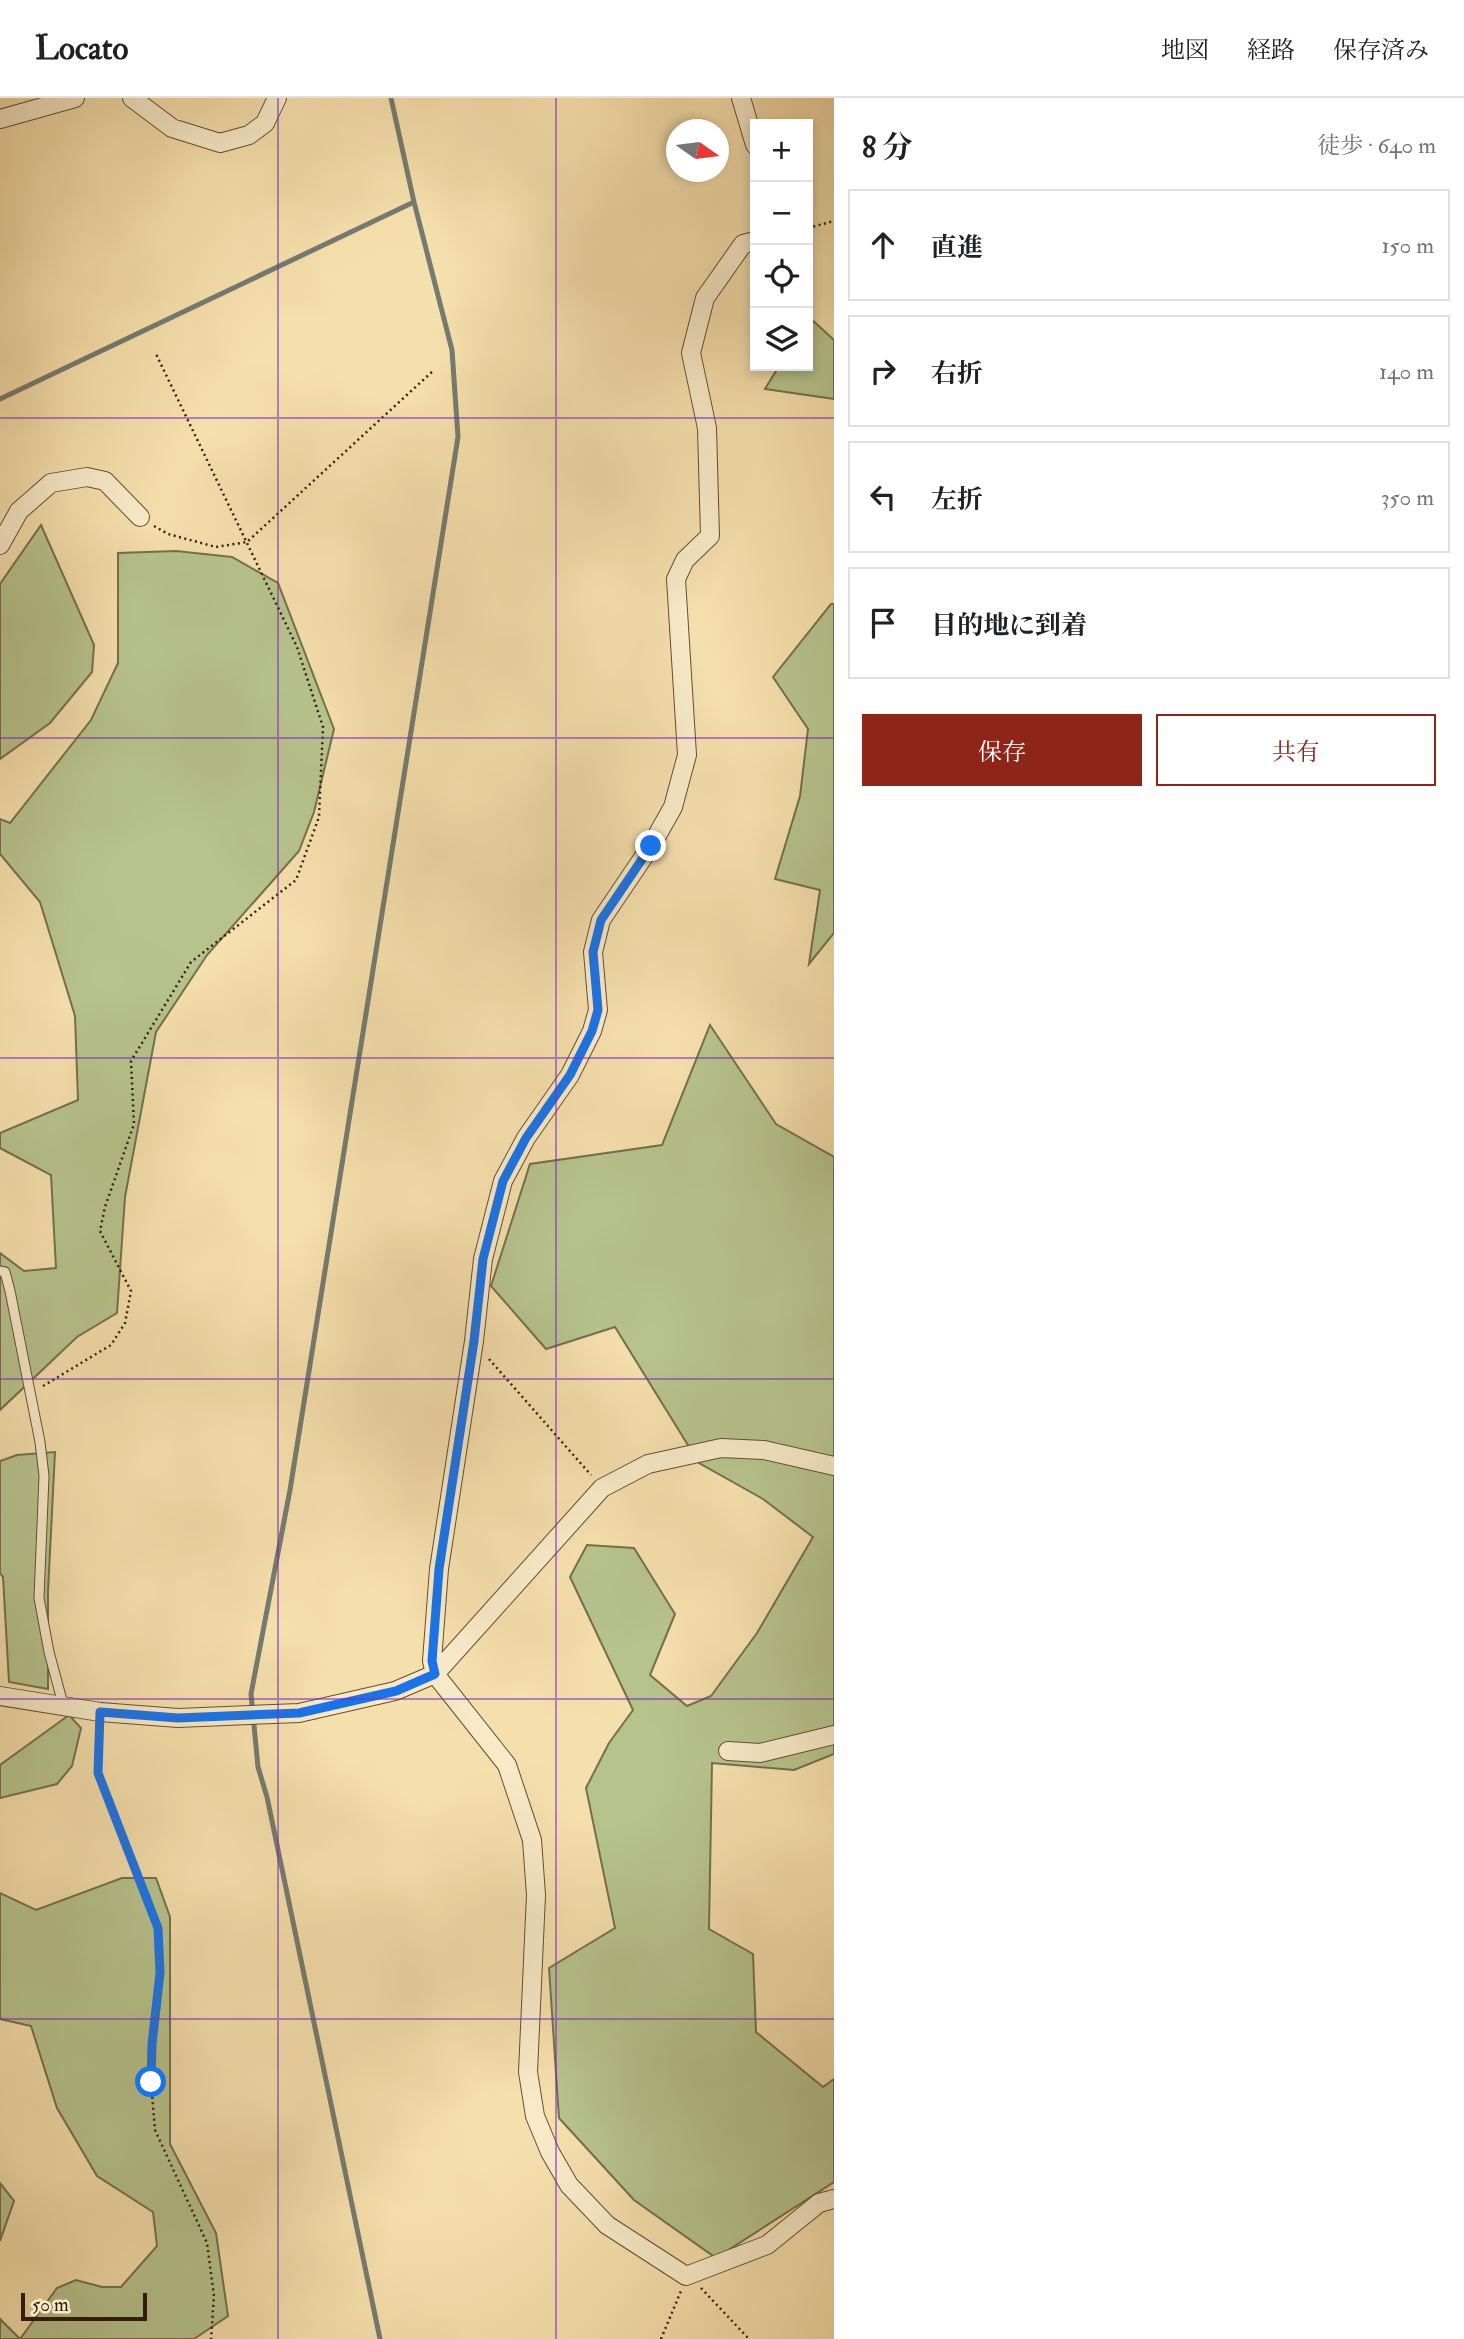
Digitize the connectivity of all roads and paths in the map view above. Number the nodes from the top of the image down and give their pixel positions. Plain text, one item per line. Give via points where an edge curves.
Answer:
1 (75, 98) edge
2 (132, 98) edge
3 (277, 98) edge
4 (741, 98) edge
5 (0, 119) edge
6 (750, 128) edge
7 (834, 221) edge
8 (813, 227) edge
9 (750, 242) edge
10 (156, 354) dead end
11 (434, 370) dead end
12 (139, 517) joint
13 (247, 542) junction
14 (0, 545) edge
15 (0, 1271) edge
16 (474, 1341) junction
17 (32, 1393) junction
18 (834, 1466) edge
19 (602, 1488) junction
20 (435, 1674) junction
21 (0, 1696) edge
22 (63, 1704) junction
23 (100, 1712) junction
24 (834, 1735) edge
25 (728, 1751) dead end
26 (834, 2199) edge
27 (686, 2276) junction
28 (211, 2339) edge
29 (661, 2339) edge
30 (749, 2339) edge

1 - 5 street
2 - 3 street via 172,128 220,144 249,135 265,122
4 - 6 street
7 - 8 path
9 - 16 street via 743,244 705,298 691,353 707,428 710,536 685,560 676,579 687,755 673,807 601,920 593,952 598,1010 592,1031 570,1075 526,1138 503,1181 483,1259
10 - 13 path
11 - 13 path
12 - 13 path via 168,534 216,547
12 - 14 street via 105,481 86,477 51,483 19,511
13 - 17 path via 297,647 324,727 319,817 296,880 191,962 131,1061 134,1124 100,1231 131,1292 125,1323 111,1345
15 - 17 lane via 5,1272 10,1291
16 - 19 path
16 - 20 street via 439,1569
17 - 22 lane via 44,1476 39,1598
18 - 19 street via 764,1450 721,1448 648,1464
19 - 20 street
20 - 23 street via 396,1691 299,1713 178,1718
20 - 27 street via 507,1765 532,1840 536,1895 528,2072 535,2116 550,2152 569,2185 607,2225
21 - 22 street
22 - 23 street
23 - 28 path via 98,1773 158,1928 160,1973 151,2069 155,2130 207,2243 214,2296
24 - 25 street via 760,1753
26 - 27 street via 819,2203 767,2245
27 - 29 path
27 - 30 path

